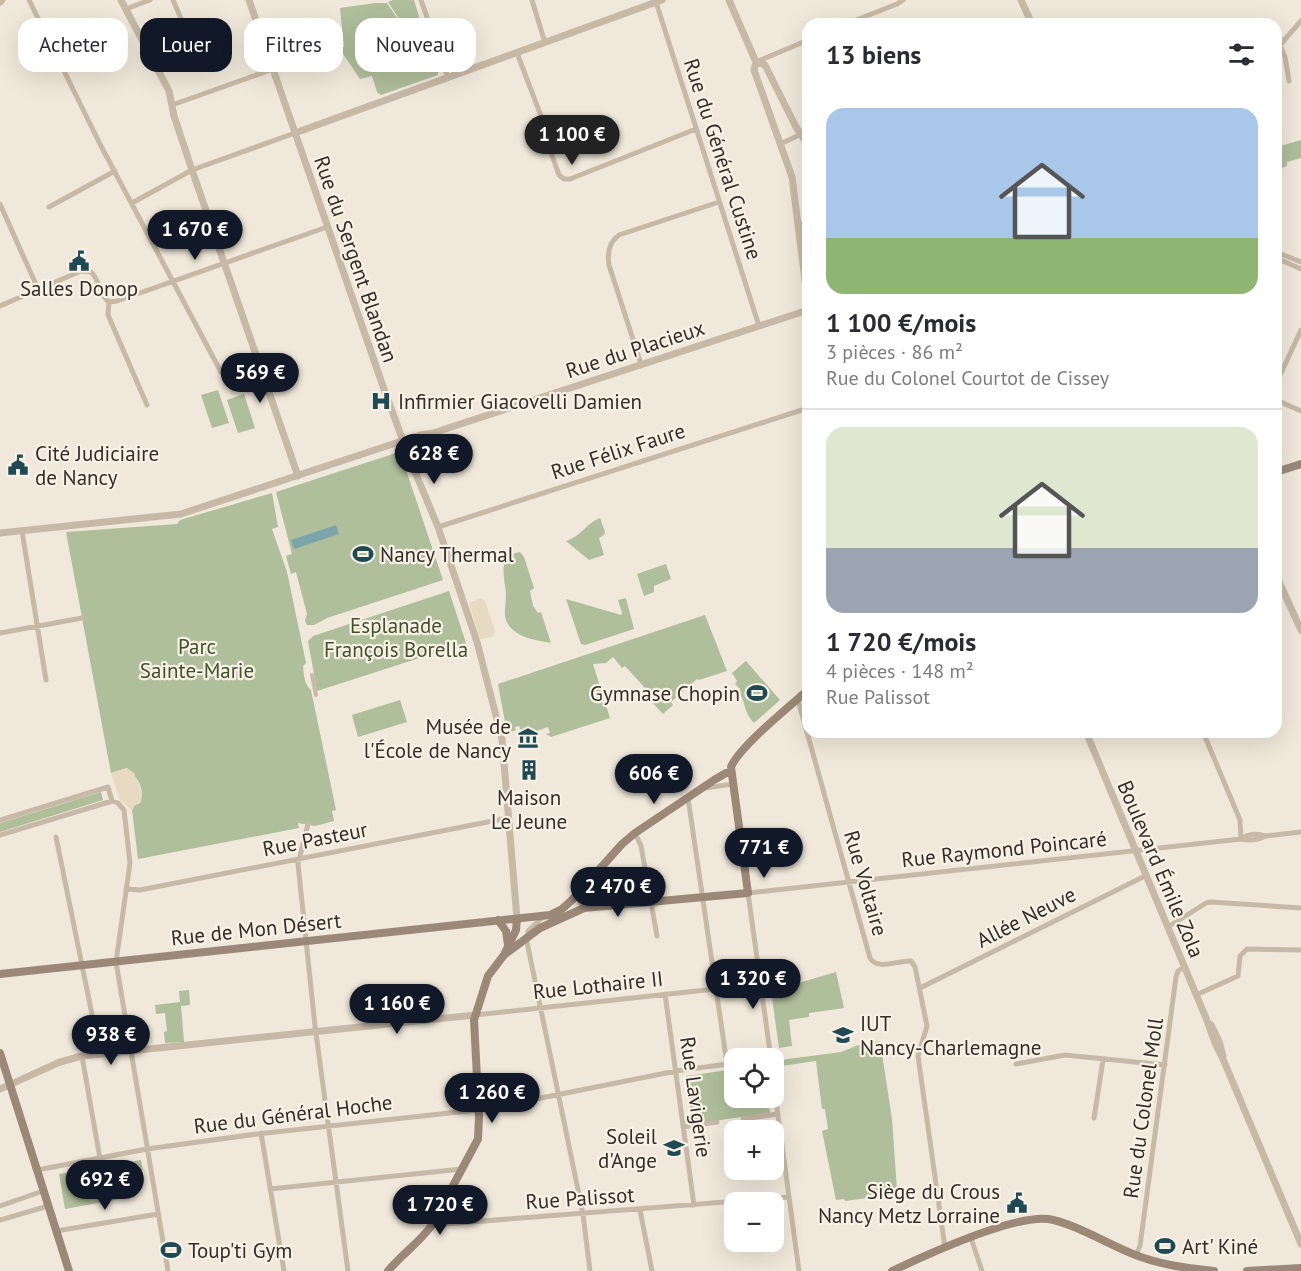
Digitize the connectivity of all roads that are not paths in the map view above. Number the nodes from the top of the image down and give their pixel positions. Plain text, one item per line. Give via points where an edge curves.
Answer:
1 (29, 0) edge
2 (122, 0) edge
3 (150, 0) edge
4 (173, 0) edge
5 (249, 0) edge
6 (421, 0) edge
7 (532, 0) edge
8 (729, 0) edge
9 (903, 0) edge
10 (1021, 0) edge
11 (659, 1) edge
12 (126, 9) junction
13 (181, 18) edge
14 (255, 18) edge
15 (861, 18) edge
16 (1029, 18) edge
17 (1301, 21) edge
18 (545, 43) junction
19 (802, 43) edge
20 (1282, 43) edge
21 (1282, 50) edge
22 (517, 53) junction
23 (756, 62) junction
24 (265, 72) edge
25 (274, 72) edge
26 (448, 78) junction
27 (1289, 81) dead end
28 (172, 105) junction
29 (802, 128) edge
30 (696, 129) junction
31 (295, 133) junction
32 (802, 134) edge
33 (780, 144) junction
34 (192, 170) junction
35 (115, 171) junction
36 (719, 202) junction
37 (132, 203) junction
38 (0, 204) edge
39 (49, 207) dead end
40 (800, 225) joint
41 (327, 227) junction
42 (802, 245) edge
43 (1282, 254) edge
44 (1282, 261) edge
45 (1301, 262) edge
46 (224, 263) junction
47 (1301, 269) edge
48 (172, 280) junction
49 (38, 289) junction
50 (109, 302) junction
51 (0, 306) edge
52 (802, 312) edge
53 (759, 326) junction
54 (1301, 330) edge
55 (641, 364) junction
56 (260, 368) junction
57 (1282, 371) edge
58 (1282, 403) edge
59 (147, 405) dead end
60 (802, 410) edge
61 (1301, 411) edge
62 (403, 441) junction
63 (1301, 464) edge
64 (1282, 470) edge
65 (298, 476) junction
66 (438, 527) junction
67 (21, 531) junction
68 (0, 533) edge
69 (1282, 588) edge
70 (82, 618) dead end
71 (36, 626) junction
72 (1301, 630) edge
73 (0, 633) edge
74 (312, 675) dead end
75 (46, 680) dead end
76 (316, 695) dead end
77 (802, 696) edge
78 (798, 700) junction
79 (802, 716) edge
80 (808, 738) edge
81 (1088, 738) edge
82 (1206, 738) edge
83 (731, 773) junction
84 (733, 784) junction
85 (702, 789) junction
86 (687, 798) junction
87 (112, 801) junction
88 (508, 818) junction
89 (0, 820) edge
90 (308, 824) dead end
91 (1301, 832) edge
92 (635, 833) junction
93 (0, 835) edge
94 (56, 837) dead end
95 (1241, 839) junction
96 (1135, 850) junction
97 (299, 859) junction
98 (1147, 874) junction
99 (849, 881) junction
100 (127, 889) junction
101 (579, 892) junction
102 (748, 893) junction
103 (703, 897) junction
104 (651, 902) junction
105 (584, 908) junction
106 (1301, 908) edge
107 (544, 916) junction
108 (517, 919) junction
109 (498, 921) junction
110 (1168, 927) junction
111 (657, 936) dead end
112 (526, 939) junction
113 (306, 941) junction
114 (508, 945) junction
115 (1301, 950) edge
116 (504, 955) junction
117 (116, 962) junction
118 (82, 965) junction
119 (1184, 967) junction
120 (0, 974) edge
121 (761, 984) junction
122 (920, 988) junction
123 (716, 989) junction
124 (665, 994) junction
125 (1196, 995) junction
126 (540, 1007) junction
127 (475, 1015) junction
128 (316, 1032) junction
129 (725, 1048) edge
130 (768, 1048) edge
131 (131, 1052) junction
132 (0, 1053) edge
133 (100, 1054) junction
134 (82, 1056) junction
135 (1103, 1060) junction
136 (724, 1064) edge
137 (1016, 1064) dead end
138 (1165, 1065) junction
139 (676, 1071) junction
140 (11, 1084) junction
141 (0, 1089) edge
142 (559, 1095) junction
143 (777, 1108) edge
144 (479, 1110) junction
145 (778, 1114) junction
146 (1094, 1118) dead end
147 (743, 1119) dead end
148 (717, 1122) dead end
149 (330, 1126) junction
150 (683, 1127) junction
151 (261, 1133) junction
152 (147, 1149) junction
153 (100, 1159) junction
154 (464, 1169) junction
155 (37, 1170) junction
156 (337, 1182) junction
157 (270, 1189) junction
158 (44, 1191) junction
159 (789, 1197) junction
160 (694, 1205) junction
161 (0, 1206) edge
162 (48, 1206) junction
163 (640, 1210) junction
164 (158, 1214) junction
165 (583, 1214) junction
166 (0, 1220) edge
167 (432, 1225) junction
168 (56, 1231) junction
169 (971, 1238) junction
170 (1301, 1244) edge
171 (945, 1248) junction
172 (1136, 1255) junction
173 (1166, 1268) edge
174 (1301, 1268) edge
175 (1280, 1270) edge
176 (69, 1271) edge
177 (168, 1271) edge
178 (284, 1271) edge
179 (348, 1271) edge
180 (388, 1271) edge
181 (590, 1271) edge
182 (652, 1271) edge
183 (799, 1271) edge
184 (892, 1271) edge
185 (982, 1271) edge
186 (1214, 1271) edge
187 (1247, 1271) edge

1 - 35 street
2 - 12 street
3 - 12 street
4 - 13 street
5 - 14 street, Rue du Sergent Blandan
6 - 26 street
7 - 18 street
8 - 23 street
9 - 15 street
10 - 16 street
11 - 18 street
11 - 30 street, Rue du Général Custine
12 - 28 street via 169,91
17 - 20 street
18 - 22 street
19 - 23 street
21 - 27 street
22 - 26 street
22 - 30 street via 562,179
23 - 29 street via 765,65
23 - 33 street via 754,70
24 - 28 street
25 - 31 street, Rue du Sergent Blandan
26 - 31 street
28 - 34 street
30 - 36 street, Rue du Général Custine
31 - 34 street
31 - 41 street, Rue du Sergent Blandan
32 - 33 street
33 - 40 street via 792,177
34 - 37 street
34 - 46 street
35 - 37 street
35 - 39 street
36 - 53 street, Rue du Général Custine
36 - 55 street via 619,235 609,247 609,265
37 - 48 street
38 - 49 street
40 - 42 street
41 - 46 street
41 - 62 street, Rue du Sergent Blandan
43 - 45 street
44 - 47 street
46 - 48 street
46 - 56 street
48 - 50 street
48 - 56 street via 224,376
49 - 50 street via 86,270 95,275
49 - 51 street
50 - 59 street via 108,315
52 - 53 street, Rue du Placieux
53 - 55 street, Rue du Placieux
54 - 57 street
55 - 62 street, Rue du Placieux
56 - 65 street
58 - 61 street
60 - 66 street, Rue Félix Faure
62 - 65 street, Rue du Placieux
62 - 66 street, Rue du Sergent Blandan
63 - 64 main road
65 - 67 street, Rue du Placieux via 181,514
66 - 88 street, Rue du Sergent Blandan via 494,703 502,739
67 - 68 street, Rue du Placieux
67 - 71 street
69 - 72 street
70 - 71 street
71 - 73 street
71 - 75 street
74 - 76 street
77 - 78 main road
78 - 79 street, Rue Voltaire
78 - 83 main road via 766,727 733,763
80 - 99 street, Rue Voltaire
81 - 96 street, Boulevard Émile Zola
82 - 95 street via 1240,820
83 - 84 main road
83 - 85 main road
84 - 85 street
84 - 102 main road
85 - 86 main road
86 - 92 main road
86 - 103 street
87 - 89 street via 108,787
87 - 93 street
87 - 100 street via 124,810 130,863
88 - 97 street, Rue Pasteur
88 - 108 street
90 - 97 street
91 - 95 street, Rue Raymond Poincaré via 1247,835
92 - 101 main road
92 - 104 street
94 - 118 street
95 - 96 street, Rue Raymond Poincaré
96 - 98 street, Boulevard Émile Zola
96 - 99 street, Rue Raymond Poincaré
97 - 100 street, Rue Pasteur via 140,890
97 - 113 street
98 - 110 street, Boulevard Émile Zola
98 - 122 street, Allée Neuve
99 - 102 street, Rue Raymond Poincaré
99 - 122 street, Rue Voltaire via 872,962 878,965 911,961
100 - 117 street
101 - 105 street
101 - 107 main road, Rue de Mon Désert via 562,909
102 - 103 main road
102 - 121 street
103 - 104 main road
103 - 123 street
104 - 105 main road
104 - 111 street
105 - 112 main road
106 - 110 street via 1211,902
107 - 108 main road, Rue de Mon Désert
107 - 112 street via 530,929
108 - 109 main road, Rue de Mon Désert
108 - 114 main road
109 - 113 main road, Rue de Mon Désert
109 - 114 main road via 506,931
110 - 119 street, Boulevard Émile Zola
112 - 116 main road
112 - 126 street
113 - 117 main road, Rue de Mon Désert
113 - 128 street
114 - 116 main road
115 - 125 street via 1247,949 1240,957 1238,976
116 - 127 main road via 488,976
117 - 118 main road, Rue de Mon Désert
117 - 131 street
118 - 120 main road, Rue de Mon Désert
118 - 133 street
119 - 125 street, Boulevard Émile Zola
119 - 138 street, Rue du Colonel Moll via 1176,977
121 - 123 street, Rue Lothaire II
121 - 130 street
122 - 171 street, Rue Voltaire via 927,1023 918,1056
123 - 124 street, Rue Lothaire II
123 - 129 street
124 - 126 street, Rue Lothaire II
124 - 139 street, Rue Lavigerie
125 - 170 street, Boulevard Émile Zola via 1215,1032
126 - 127 street, Rue Lothaire II
126 - 142 street
127 - 128 street
127 - 144 main road
128 - 131 street
128 - 149 street
131 - 133 street
131 - 152 street
132 - 140 main road
133 - 134 street
134 - 140 street
134 - 153 street
135 - 137 street via 1065,1055
135 - 138 street
135 - 146 street
136 - 139 street, Rue du Général Hoche
138 - 172 street, Rue du Colonel Moll via 1143,1231
139 - 142 street, Rue du Général Hoche
139 - 150 street, Rue Lavigerie
140 - 141 street
140 - 155 main road
142 - 144 street, Rue du Général Hoche
142 - 165 street
143 - 145 street
144 - 149 street, Rue du Général Hoche
144 - 154 main road via 478,1139
145 - 147 street
145 - 159 street
148 - 150 street
149 - 151 street, Rue du Général Hoche
149 - 156 street
150 - 160 street, Rue Lavigerie
151 - 152 street, Rue du Général Hoche
151 - 157 street
152 - 153 street, Rue du Général Hoche
152 - 164 street
153 - 155 street, Rue du Général Hoche
154 - 156 street
154 - 167 main road
155 - 158 main road
156 - 157 street
156 - 179 street
157 - 178 street
158 - 161 street
158 - 162 main road
159 - 160 street, Rue Palissot
159 - 183 street
160 - 163 street, Rue Palissot
162 - 166 street
162 - 168 main road
163 - 165 street, Rue Palissot
163 - 182 street
164 - 168 street
164 - 177 street
165 - 167 street, Rue Palissot
165 - 181 street
167 - 180 main road
168 - 176 main road
169 - 171 main road
169 - 172 main road via 1002,1226 1049,1219
169 - 185 street
171 - 184 main road
172 - 173 main road
173 - 186 main road
174 - 175 main road
175 - 187 main road

